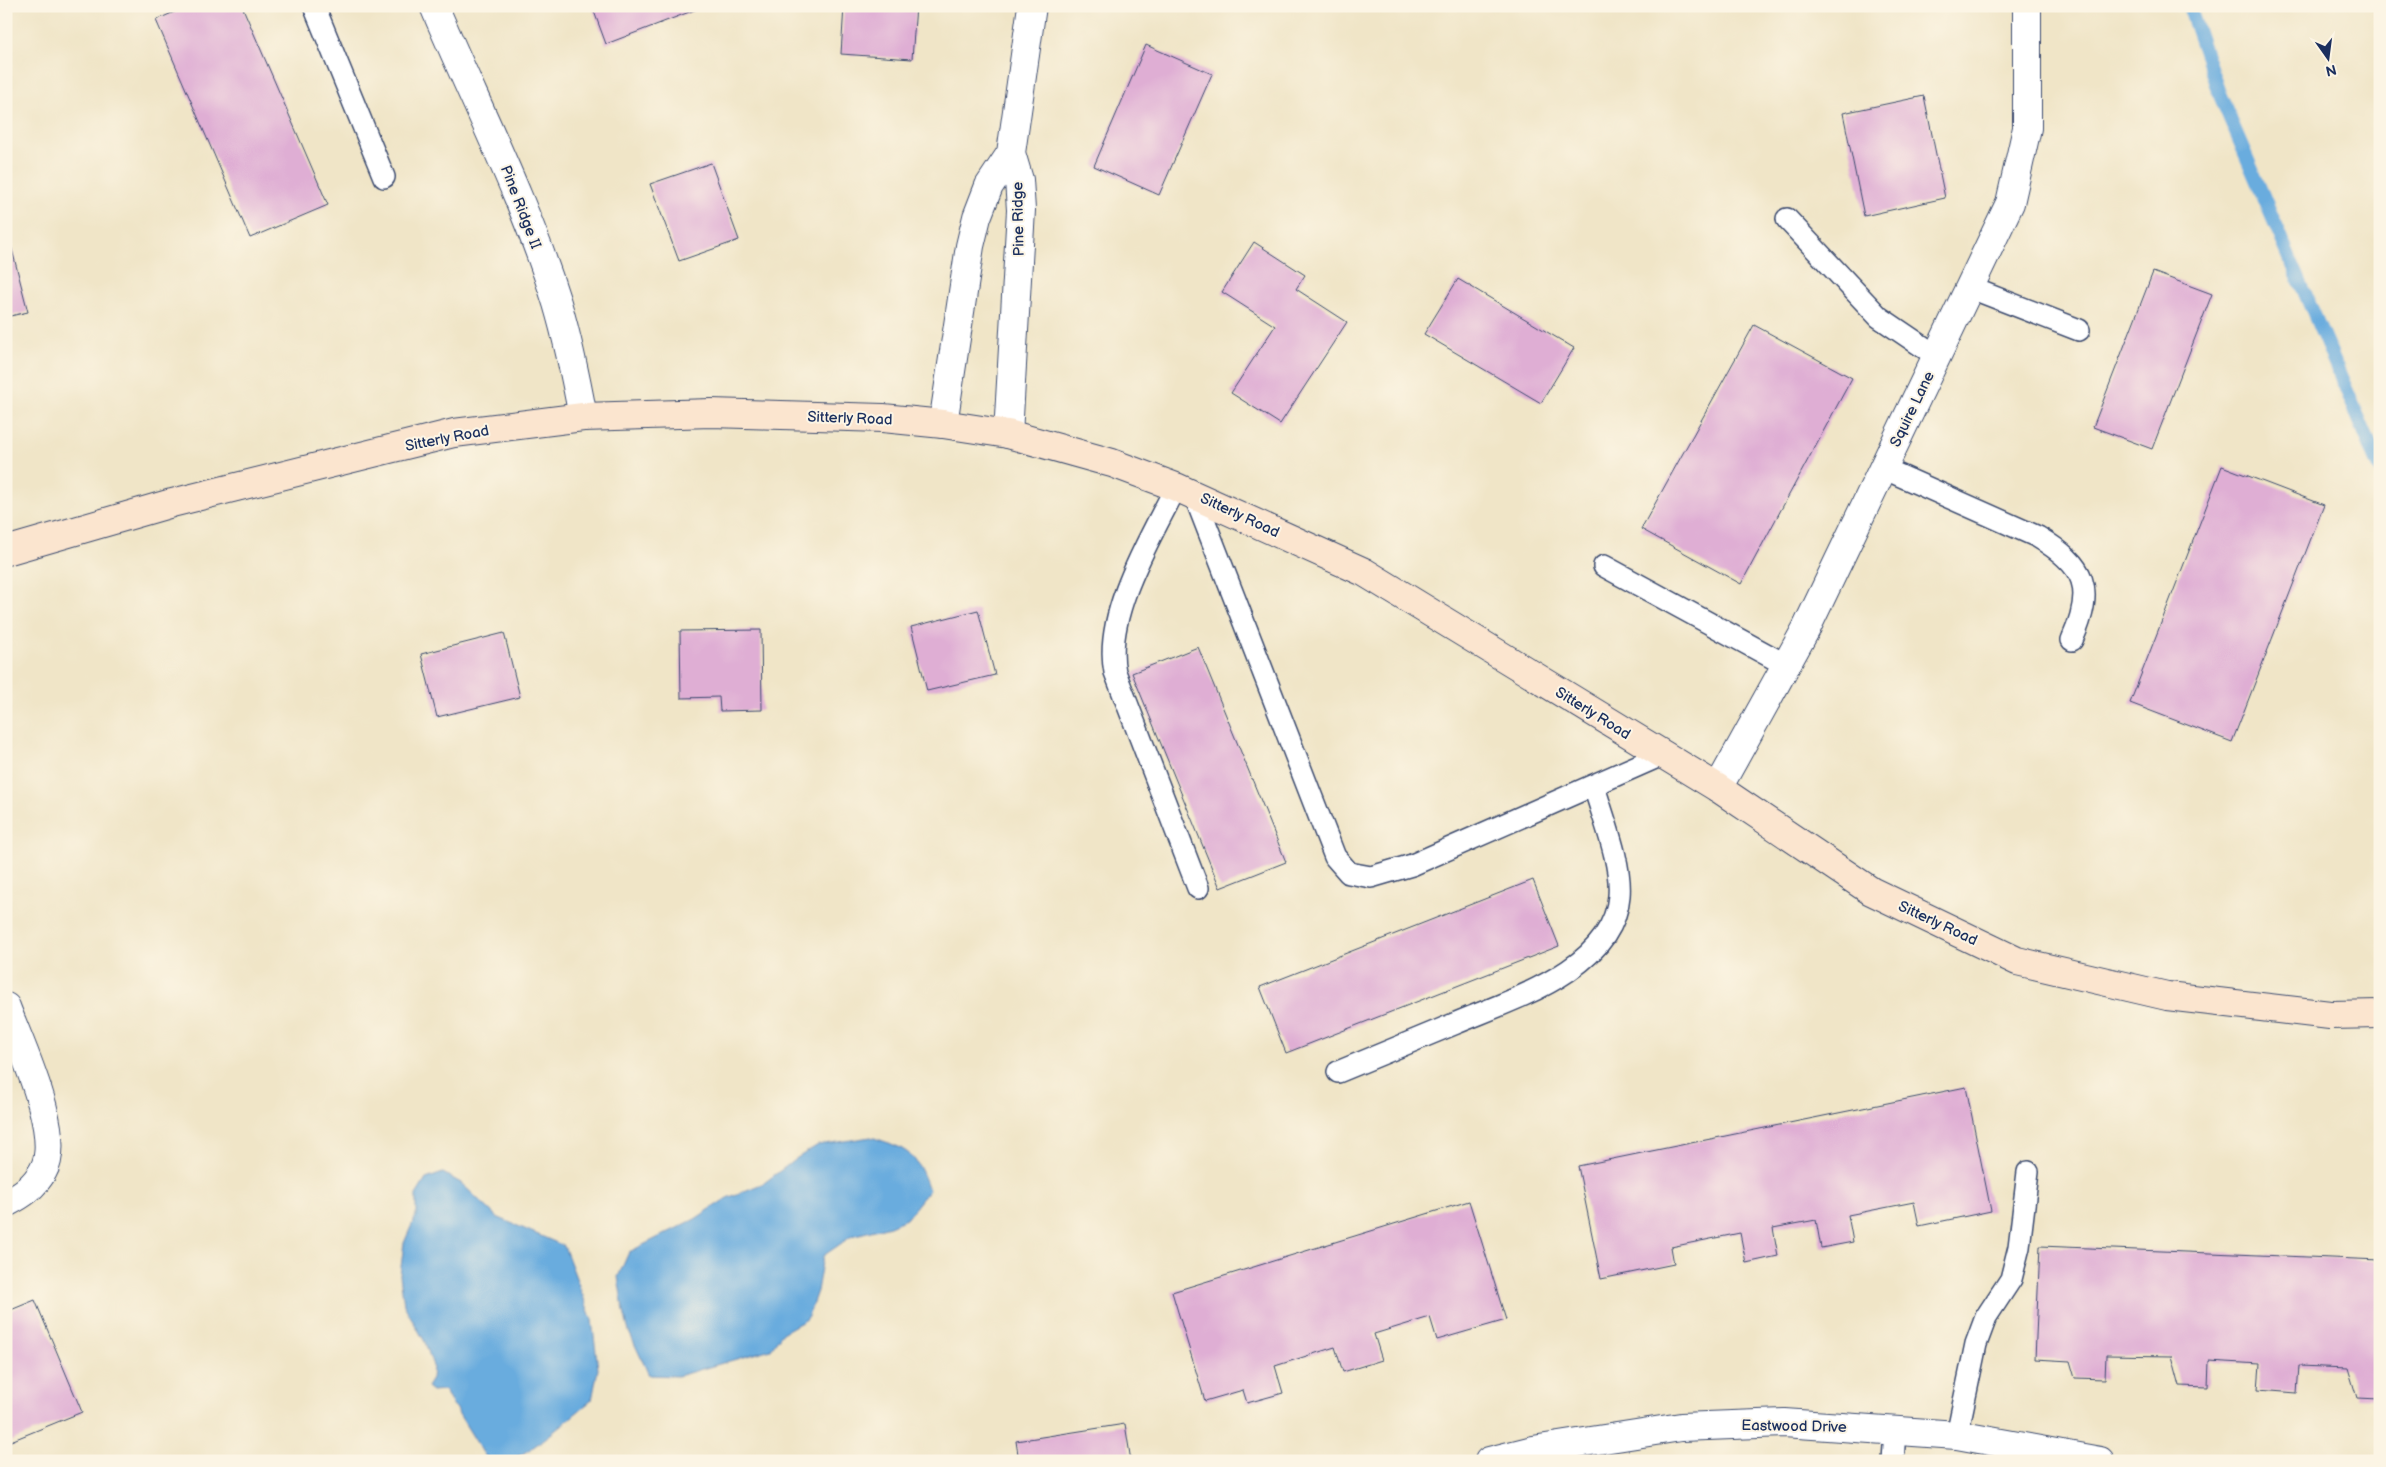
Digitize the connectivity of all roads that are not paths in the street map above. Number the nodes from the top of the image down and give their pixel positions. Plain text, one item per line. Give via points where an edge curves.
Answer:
1 (314, 6) edge
2 (434, 6) edge
3 (1032, 6) edge
4 (2027, 6) edge
5 (1011, 152) junction
6 (384, 177) dead end
7 (1787, 219) dead end
8 (1971, 288) junction
9 (2079, 330) dead end
10 (1938, 357) junction
11 (583, 417) junction
12 (943, 424) junction
13 (1008, 434) junction
14 (1883, 468) junction
15 (1185, 491) junction
16 (6, 551) edge
17 (1604, 566) dead end
18 (2072, 640) dead end
19 (1786, 665) junction
20 (1662, 755) junction
21 (1594, 786) junction
22 (1718, 788) junction
23 (1198, 888) dead end
24 (6, 1007) edge
25 (2380, 1014) edge
26 (13, 1045) edge
27 (1338, 1072) dead end
28 (2028, 1172) dead end
29 (6, 1203) edge
30 (1895, 1430) junction
31 (1957, 1435) junction
32 (1489, 1461) edge
33 (1893, 1461) edge
34 (2100, 1461) edge

1 - 6 lane
2 - 11 street, Pine Ridge II via 531,229 557,304
3 - 5 street, Pine Ridge
4 - 8 street, Squire Lane via 2027,128 2010,203
5 - 12 street via 989,186 977,217
5 - 13 street, Pine Ridge via 1019,180 1021,210
7 - 10 lane via 1879,317
8 - 9 lane
8 - 10 street, Squire Lane
10 - 14 street, Squire Lane
11 - 12 street, Sitterly Road via 711,413 883,418
11 - 16 street, Sitterly Road via 454,433 172,503
12 - 13 street, Sitterly Road
13 - 15 street, Sitterly Road via 1112,463
14 - 18 lane via 2038,537 2060,550 2076,568 2086,592 2083,616
14 - 19 street, Squire Lane
15 - 20 street, Sitterly Road via 1364,572
15 - 21 lane via 1335,857 1349,873 1371,877 1412,865
15 - 23 lane via 1132,574 1111,656
17 - 19 lane
19 - 22 street, Squire Lane
20 - 21 lane
20 - 22 street, Sitterly Road
21 - 27 lane via 1618,874 1619,897 1612,922 1595,948 1547,984
22 - 25 street, Sitterly Road via 1872,891 2017,960 2167,996 2330,1015
24 - 26 street
26 - 29 street via 46,1115 50,1142 40,1176 31,1188
28 - 31 lane via 2019,1247 2011,1279 1986,1318 1976,1344
30 - 31 street, Eastwood Drive
30 - 32 street, Eastwood Drive via 1784,1423 1681,1427 1533,1450
30 - 33 lane
31 - 34 street, Eastwood Drive

